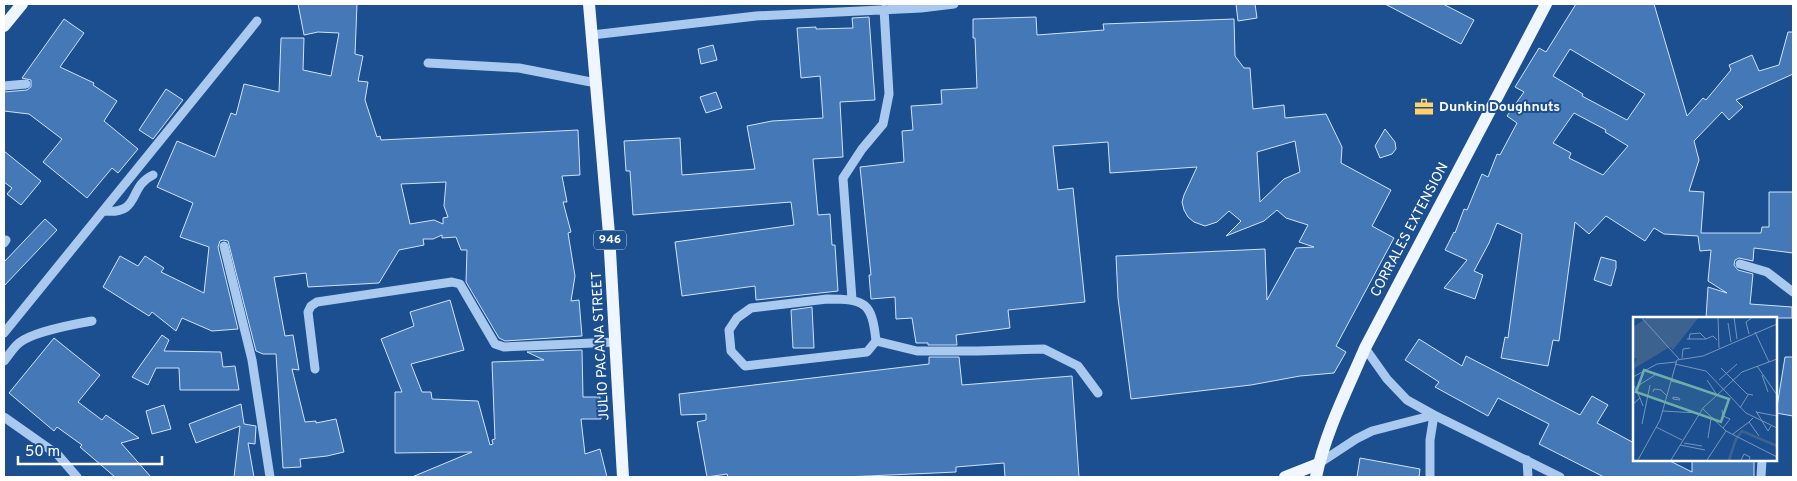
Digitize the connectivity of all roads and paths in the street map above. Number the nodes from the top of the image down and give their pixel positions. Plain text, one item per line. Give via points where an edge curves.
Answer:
1 (22, 4) edge
2 (589, 4) edge
3 (954, 4) edge
4 (1546, 4) edge
5 (884, 9) junction
6 (257, 21) dead end
7 (4, 26) edge
8 (592, 35) junction
9 (428, 63) dead end
10 (596, 83) junction
11 (26, 84) dead end
12 (4, 86) edge
13 (153, 175) dead end
14 (103, 211) junction
15 (224, 246) dead end
16 (1740, 264) dead end
17 (1793, 292) edge
18 (852, 299) junction
19 (92, 321) dead end
20 (4, 332) edge
21 (876, 341) junction
22 (615, 342) junction
23 (1365, 348) junction
24 (4, 361) edge
25 (315, 368) dead end
26 (1098, 393) dead end
27 (1434, 415) junction
28 (4, 417) edge
29 (1527, 460) junction
30 (1762, 461) edge
31 (1318, 464) junction
32 (77, 477) edge
33 (270, 477) edge
34 (623, 477) edge
35 (1285, 477) edge
36 (1316, 477) edge
37 (1430, 477) edge
38 (1528, 477) edge
39 (1560, 477) edge
40 (1761, 477) edge

1 - 7 main road
2 - 8 main road, JULIO PACANA STREET / 946
3 - 5 street
4 - 23 main road, CORRALES EXTENSION
5 - 8 street via 756,16
5 - 18 street via 888,94 884,124 862,148 843,178
6 - 14 street
8 - 10 main road, JULIO PACANA STREET / 946
9 - 10 street via 519,68
10 - 22 main road, JULIO PACANA STREET / 946
11 - 12 street
13 - 14 street via 147,178 122,211
14 - 20 street
15 - 33 street via 252,360
16 - 17 street via 1767,272
18 - 21 street via 869,309 874,320
18 - 21 street via 751,308 737,318 729,330 731,351 745,366 867,352
19 - 24 street via 20,342
21 - 26 street via 917,351 1044,349 1078,366
22 - 25 street via 504,347 495,344 460,284 452,282 317,302 308,312
22 - 34 main road, JULIO PACANA STREET / 946
23 - 27 street via 1398,392
23 - 31 main road, CORRALES EXTENSION
27 - 29 street
27 - 31 street via 1372,431
27 - 37 street
28 - 32 street via 58,455
29 - 38 street
29 - 39 street
30 - 40 street
31 - 35 main road
31 - 36 main road, CORRALES EXTENSION

